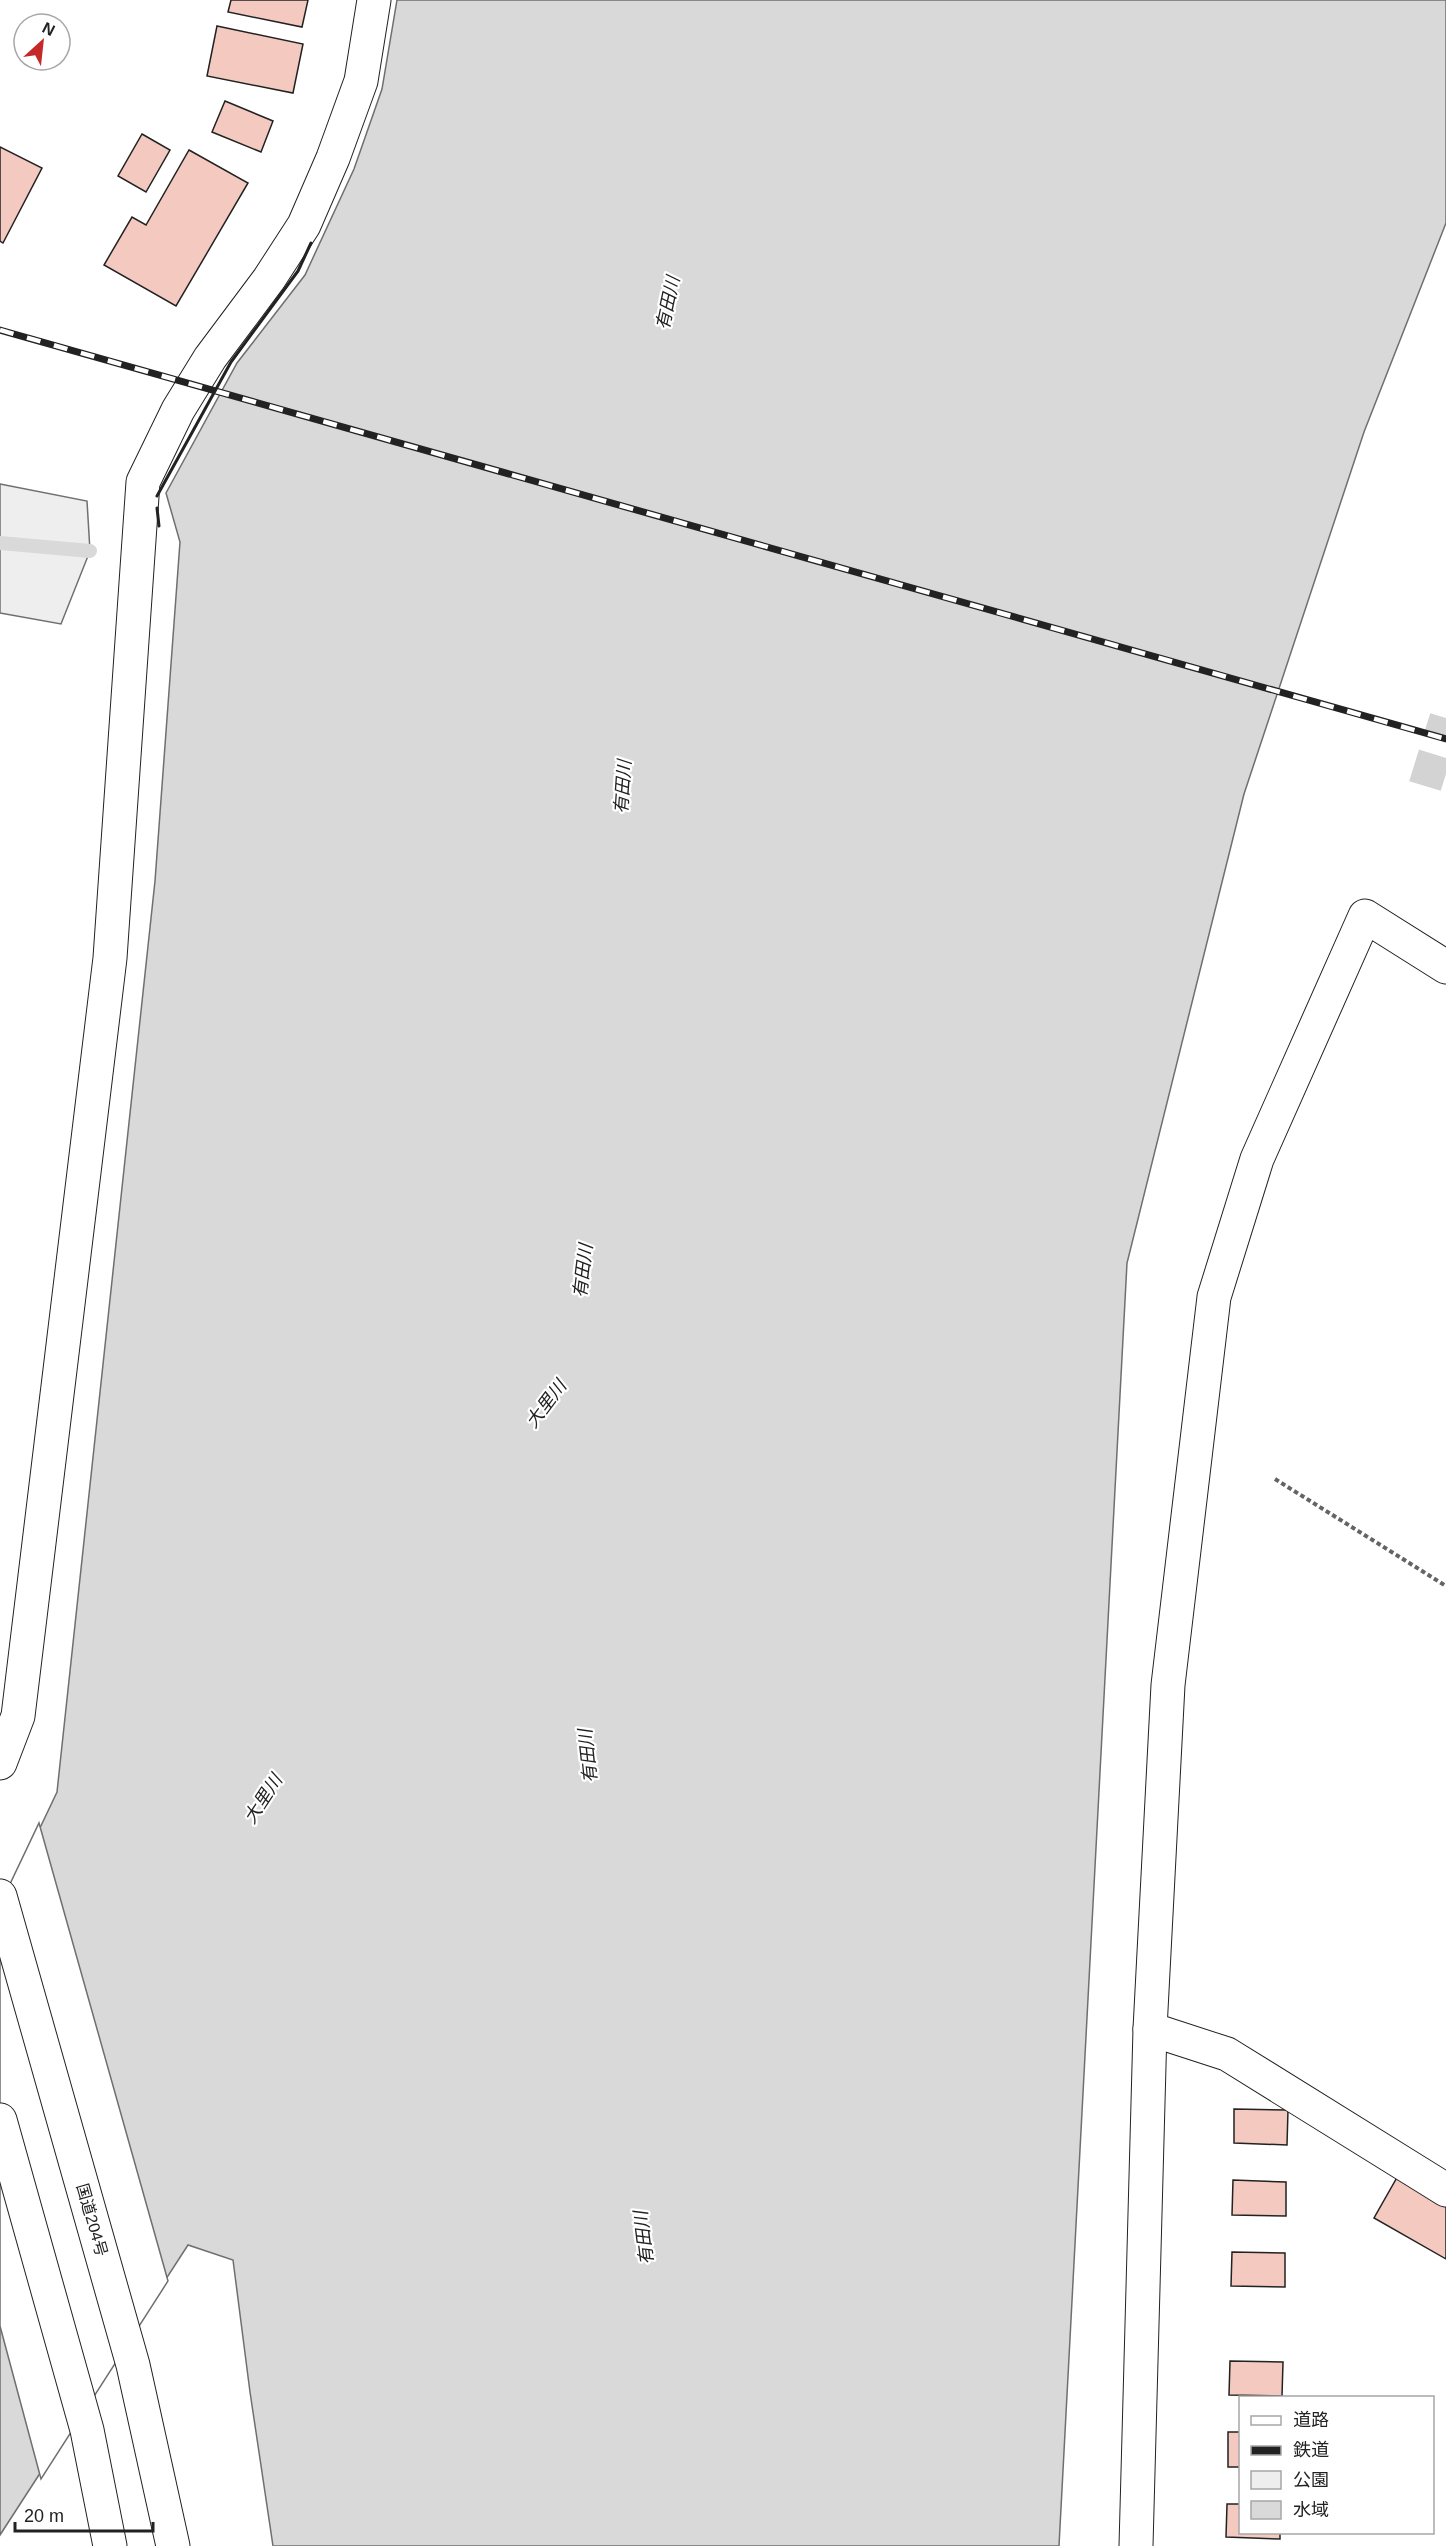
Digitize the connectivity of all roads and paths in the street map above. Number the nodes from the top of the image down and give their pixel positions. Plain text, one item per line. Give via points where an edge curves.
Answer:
1 (374, 0) edge
2 (1446, 967) edge
3 (1275, 1479) dead end
4 (1446, 1586) edge
5 (0, 1762) edge
6 (0, 1896) edge
7 (1150, 2028) junction
8 (0, 2120) edge
9 (1446, 2190) edge
10 (110, 2546) edge
11 (173, 2546) edge
12 (1136, 2546) edge

1 - 5 main road via 361,81 304,225 210,358 178,410 143,482 110,958 18,1716
2 - 7 main road via 1365,916 1257,1159 1214,1297 1168,1685
3 - 4 path
6 - 11 main road, 国道204号 via 133,2365
7 - 9 main road via 1227,2054
7 - 12 main road
8 - 10 main road via 87,2430

